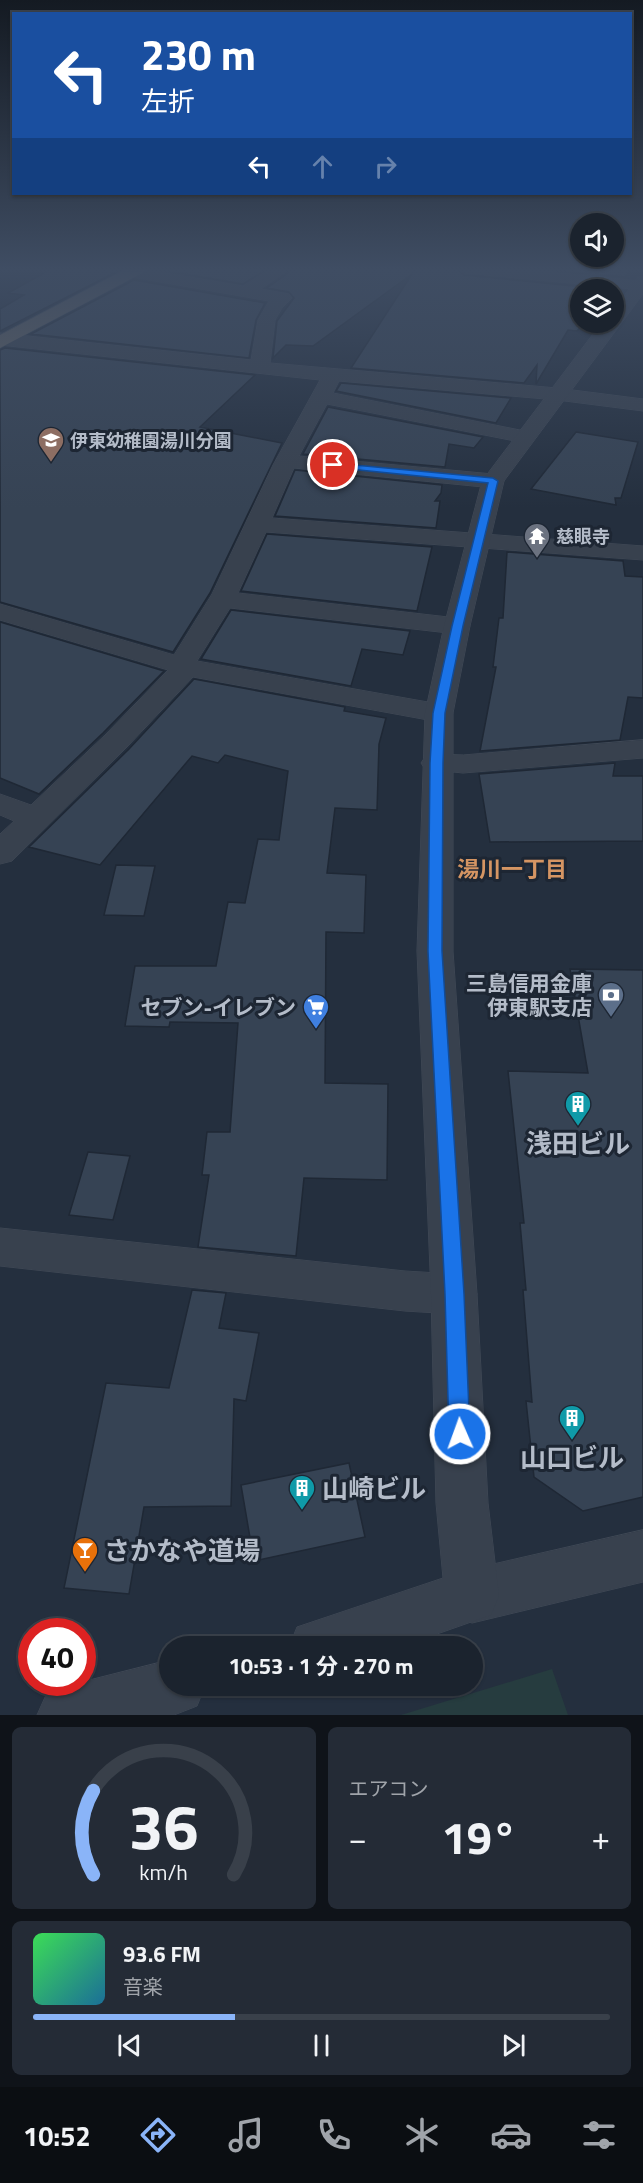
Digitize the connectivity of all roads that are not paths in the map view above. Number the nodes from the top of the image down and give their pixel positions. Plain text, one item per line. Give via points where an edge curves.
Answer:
1 (76, 348) edge
2 (262, 348) edge
3 (593, 348) edge
4 (260, 368) junction
5 (332, 375) junction
6 (557, 394) junction
7 (322, 397) junction
8 (643, 405) edge
9 (525, 437) junction
10 (286, 461) junction
11 (493, 481) junction
12 (257, 524) junction
13 (478, 539) junction
14 (643, 553) edge
15 (221, 599) junction
16 (0, 612) edge
17 (457, 626) junction
18 (183, 666) junction
19 (439, 713) junction
20 (643, 749) edge
21 (436, 763) junction
22 (0, 804) edge
23 (35, 818) junction
24 (0, 853) edge
25 (0, 1246) edge
26 (454, 1294) junction
27 (643, 1556) edge
28 (472, 1596) junction
29 (350, 1636) edge
30 (159, 1691) edge
31 (66, 1715) edge

1 - 4 street
2 - 4 street
3 - 6 street
4 - 5 street
5 - 6 street
5 - 7 street
6 - 8 street
6 - 9 street
7 - 9 street
7 - 10 street
9 - 11 street
10 - 11 street
10 - 12 street
11 - 13 street
12 - 13 street
12 - 15 street
13 - 14 street
13 - 17 street
15 - 17 street
15 - 18 street
16 - 18 street
17 - 19 street
18 - 19 street
18 - 23 street via 116,741
19 - 21 street
20 - 21 street
21 - 26 street via 435,951
22 - 23 street
23 - 24 street
25 - 26 street
26 - 28 street via 462,1503
27 - 28 street
28 - 29 street
30 - 31 street

